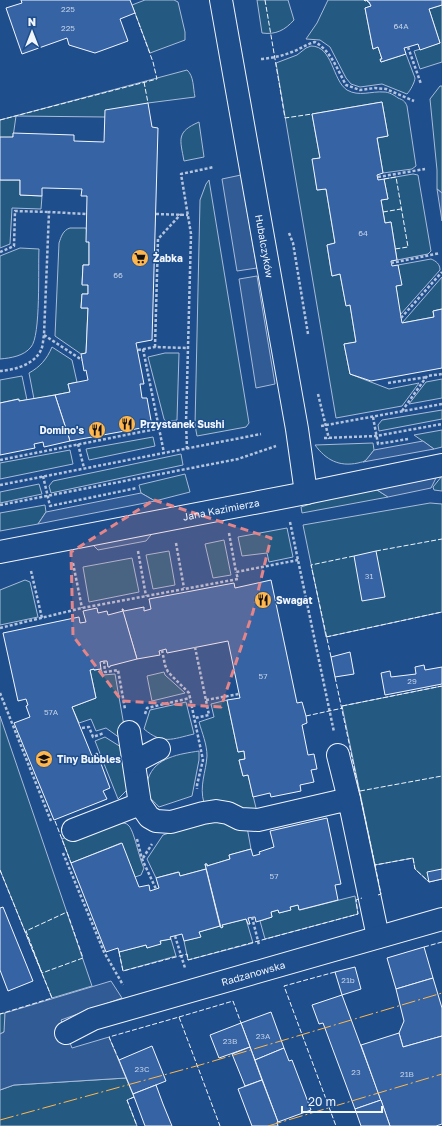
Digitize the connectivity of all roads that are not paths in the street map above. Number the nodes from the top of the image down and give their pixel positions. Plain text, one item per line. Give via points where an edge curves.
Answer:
1 (221, 0) edge
2 (442, 465) edge
3 (306, 493) junction
4 (0, 552) edge
5 (129, 732) road end
6 (159, 749) dead end
7 (338, 755) dead end
8 (134, 762) junction
9 (349, 800) junction
10 (134, 806) junction
11 (73, 830) dead end
12 (442, 919) edge
13 (378, 937) junction
14 (66, 1033) dead end

1 - 3 street, Hubalczyków via 297,429
2 - 3 street, Jana Kazimierza
3 - 4 street, Jana Kazimierza
5 - 8 street
6 - 8 street
7 - 9 street
8 - 10 street
9 - 10 street via 258,820 240,819 216,811 163,822 156,821
9 - 13 street
10 - 11 street
12 - 13 street, Radzanowska
13 - 14 street, Radzanowska via 93,1018

